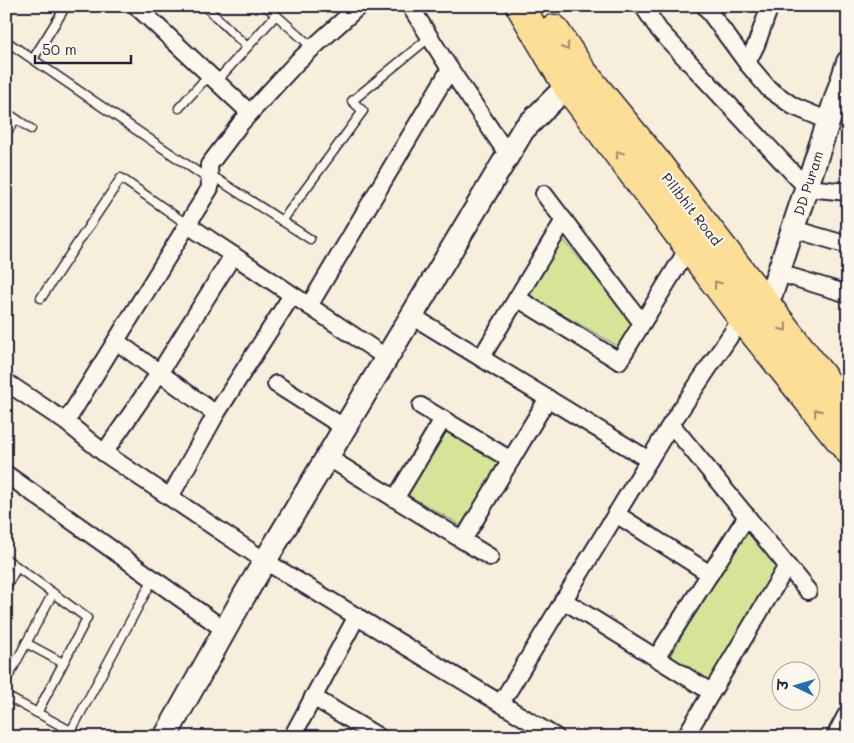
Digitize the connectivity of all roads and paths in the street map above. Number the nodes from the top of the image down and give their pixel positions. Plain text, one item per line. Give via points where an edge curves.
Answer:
1 (66, 6) edge
2 (266, 6) edge
3 (359, 6) edge
4 (410, 6) edge
5 (520, 6) edge
6 (540, 6) edge
7 (643, 6) edge
8 (705, 6) edge
9 (770, 6) edge
10 (207, 7) edge
11 (145, 10) edge
12 (276, 15) junction
13 (430, 37) junction
14 (6, 41) edge
15 (247, 47) junction
16 (313, 48) junction
17 (34, 59) junction
18 (848, 62) edge
19 (747, 63) junction
20 (450, 69) junction
21 (213, 78) junction
22 (575, 79) junction
23 (179, 108) dead end
24 (6, 112) edge
25 (250, 113) junction
26 (16, 119) junction
27 (829, 121) junction
28 (31, 129) dead end
29 (6, 133) edge
30 (508, 155) junction
31 (210, 177) junction
32 (807, 188) junction
33 (848, 192) edge
34 (544, 194) dead end
35 (564, 220) junction
36 (282, 221) junction
37 (188, 225) junction
38 (793, 229) junction
39 (310, 239) dead end
40 (848, 245) edge
41 (689, 247) junction
42 (233, 255) junction
43 (779, 273) junction
44 (848, 294) edge
45 (292, 295) junction
46 (41, 298) dead end
47 (517, 298) junction
48 (310, 306) junction
49 (753, 310) junction
50 (412, 316) junction
51 (642, 323) junction
52 (116, 340) junction
53 (387, 358) junction
54 (481, 358) junction
55 (160, 372) junction
56 (6, 382) edge
57 (276, 384) dead end
58 (548, 398) junction
59 (421, 406) dead end
60 (848, 410) edge
61 (216, 414) junction
62 (443, 419) junction
63 (66, 422) junction
64 (671, 424) junction
65 (345, 428) junction
66 (848, 450) edge
67 (104, 453) junction
68 (327, 458) junction
69 (511, 460) junction
70 (649, 460) junction
71 (6, 474) edge
72 (170, 497) junction
73 (395, 499) junction
74 (616, 514) junction
75 (747, 516) junction
76 (463, 540) junction
77 (490, 557) dead end
78 (6, 560) edge
79 (265, 561) junction
80 (787, 566) junction
81 (17, 567) junction
82 (710, 574) junction
83 (153, 579) junction
84 (6, 587) edge
85 (808, 591) dead end
86 (53, 594) junction
87 (564, 600) junction
88 (357, 616) junction
89 (225, 630) junction
90 (26, 643) junction
91 (656, 658) junction
92 (63, 663) junction
93 (6, 681) edge
94 (711, 692) junction
95 (6, 696) edge
96 (313, 697) junction
97 (501, 703) junction
98 (37, 713) junction
99 (848, 718) edge
100 (165, 737) edge
101 (292, 737) edge
102 (379, 737) edge
103 (556, 737) edge
104 (684, 737) edge
105 (838, 737) edge

1 - 17 lane
2 - 12 lane
3 - 16 street
4 - 13 street
5 - 22 highway
6 -> 22 highway, Pilibhit Road
7 - 32 street via 660,30
8 - 19 street
9 - 19 street
10 - 15 lane
11 - 21 street
12 - 15 lane
12 - 16 lane
13 - 20 street
13 - 36 lane via 352,101 363,112
14 - 17 lane
15 - 21 lane
16 - 25 street
17 - 31 lane
18 - 27 street, DD Puram
19 - 27 street via 769,89 793,106
20 - 30 street
20 - 48 street
21 - 23 lane
21 - 25 street
22 - 30 street via 523,130
41 -> 22 highway
22 - 49 highway, Pilibhit Road via 654,159
24 - 26 lane
25 - 31 street via 209,165
26 - 28 lane
26 - 29 lane
27 - 32 street, DD Puram
30 - 50 street
31 - 36 lane
31 - 37 street via 210,188
32 - 33 street
32 - 38 street, DD Puram
34 - 35 street
35 - 47 street
35 - 51 street
36 - 39 lane
37 - 42 street
37 - 46 lane via 121,178
37 - 52 street
38 - 40 street
38 - 43 street, DD Puram
49 -> 41 highway
41 - 51 street
42 - 45 street
42 - 55 street
43 - 44 street
43 - 49 street, DD Puram via 772,292
45 - 48 street
45 - 61 street
47 - 51 street via 619,361
47 - 54 street
48 - 53 street
49 -> 60 highway, Pilibhit Road
49 - 64 street
66 -> 49 highway
50 - 53 street
50 - 54 street
52 - 55 street
52 - 63 street
53 - 65 street
54 - 58 street
55 - 61 street
55 - 67 street
56 - 63 street
57 - 65 street
58 - 69 street
58 - 70 street
59 - 62 street
61 - 72 street
62 - 69 street
62 - 73 street
63 - 67 street
64 - 70 street
64 - 75 street
65 - 68 street
67 - 72 street
68 - 73 street
68 - 79 street
69 - 76 street
70 - 74 street
71 - 83 street
72 - 79 street
73 - 76 street
74 - 82 street
74 - 87 street
75 - 80 street
75 - 82 street
76 - 77 street
78 - 81 lane
79 - 88 street
79 - 89 street
80 - 85 street
80 - 94 street
81 - 84 lane
81 - 86 lane
82 - 91 street
83 - 89 street
83 - 98 lane via 71,731
86 - 90 lane
86 - 92 lane via 87,618
87 - 91 street
87 - 97 street
88 - 96 street
88 - 97 street
89 - 100 street
90 - 92 lane
90 - 93 lane
91 - 94 street
92 - 98 lane
94 - 104 street
95 - 98 lane
96 - 101 street
96 - 102 street
97 - 103 street
99 - 105 street

